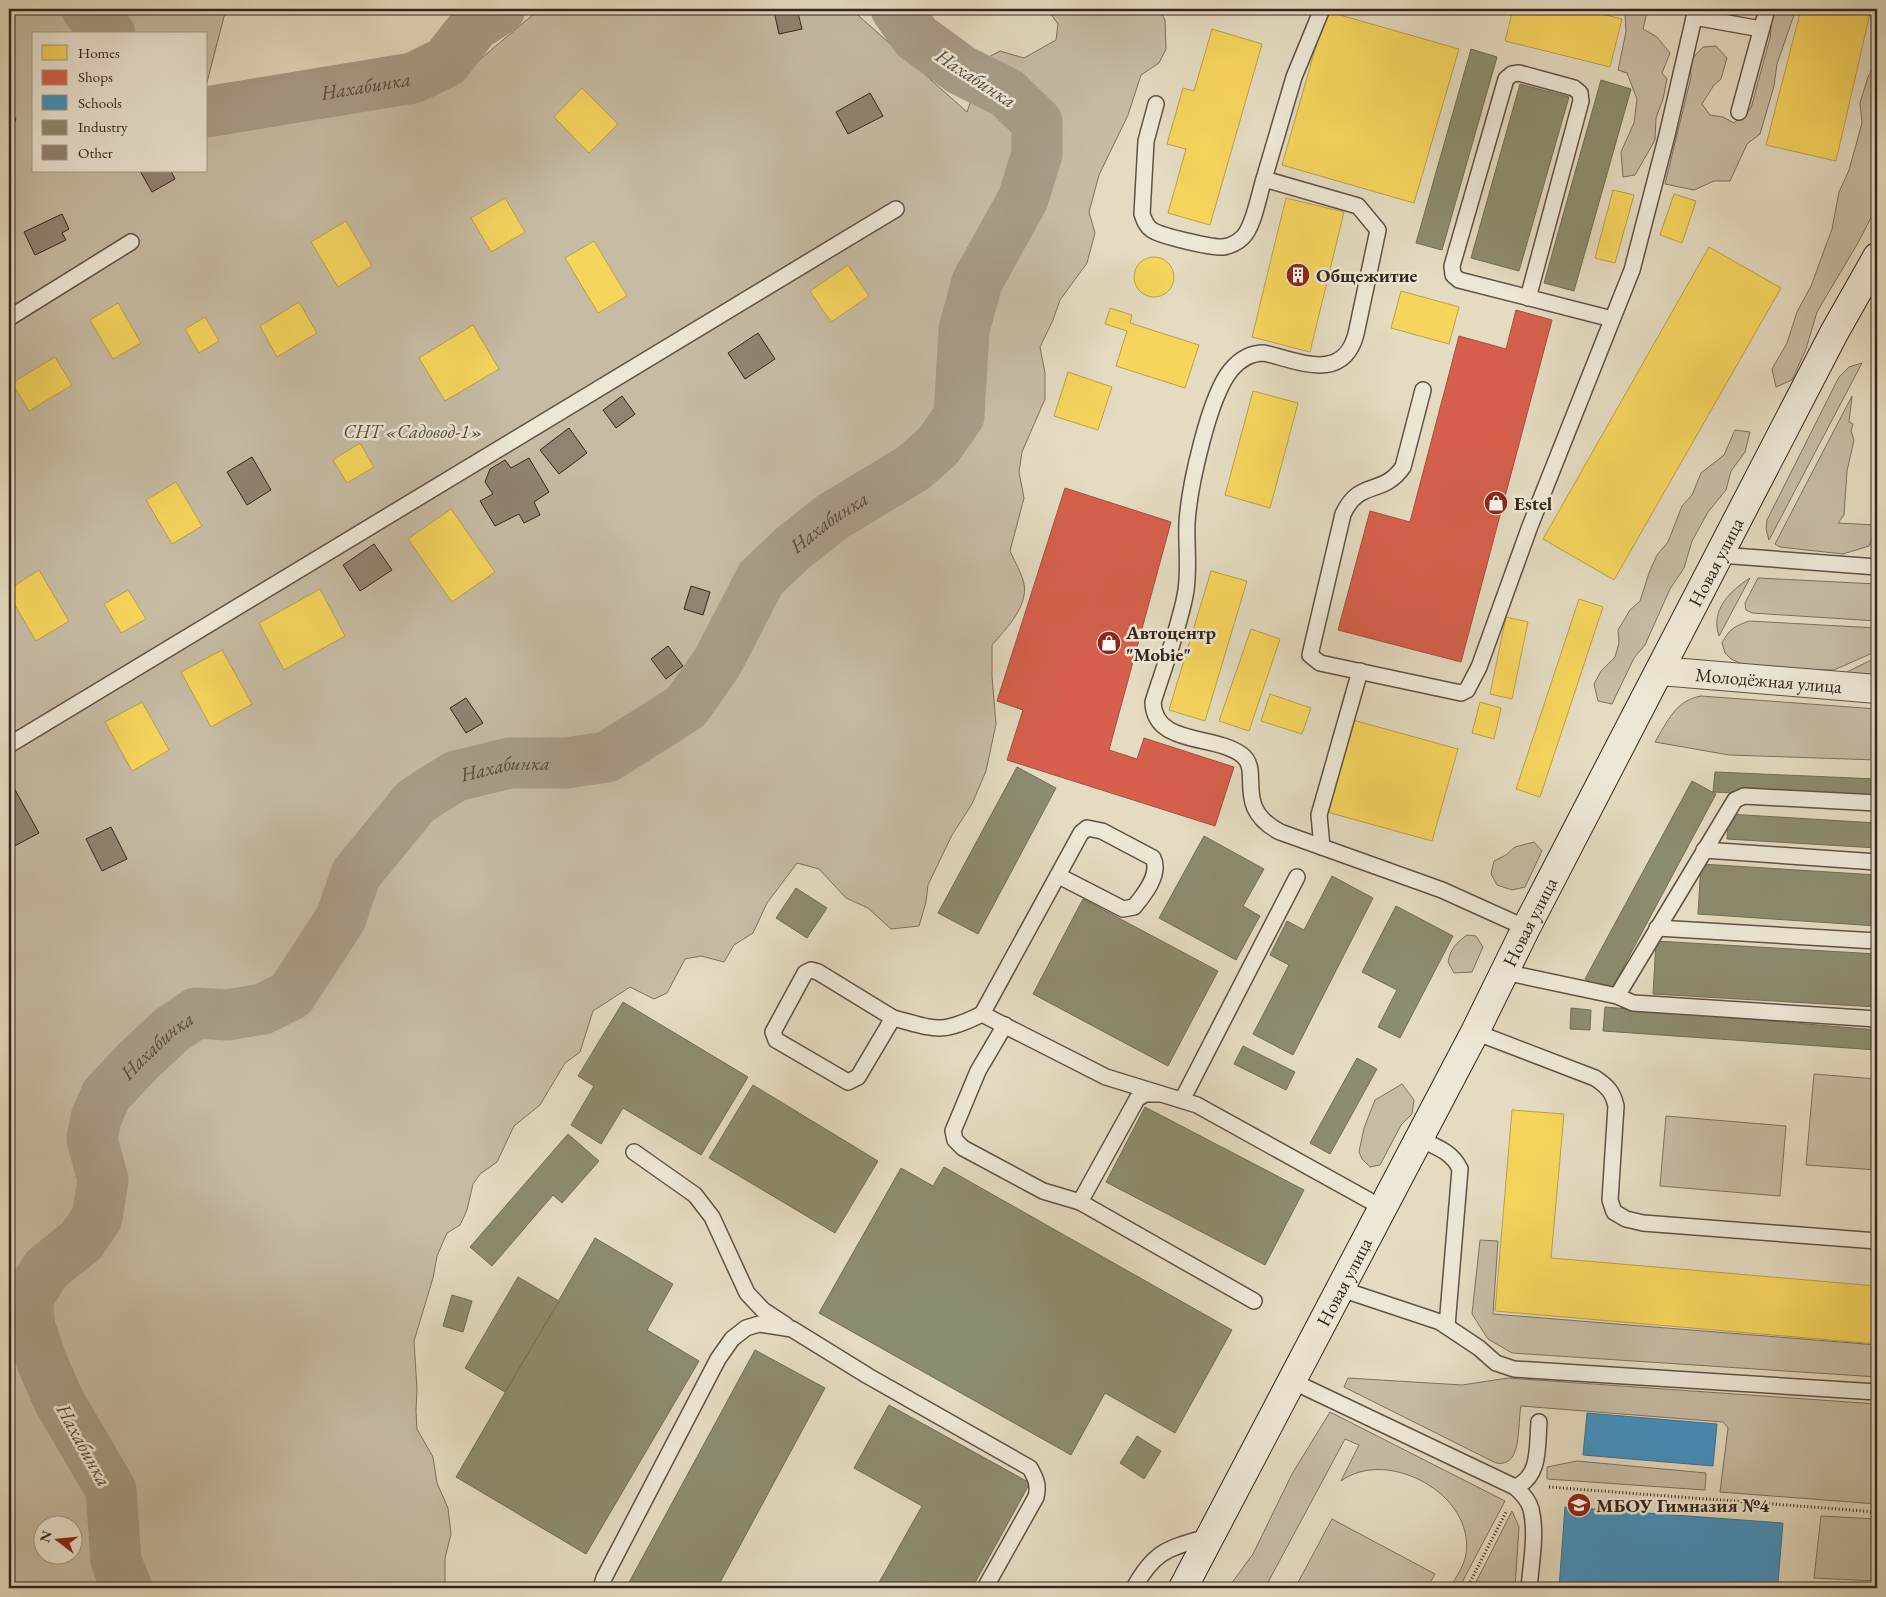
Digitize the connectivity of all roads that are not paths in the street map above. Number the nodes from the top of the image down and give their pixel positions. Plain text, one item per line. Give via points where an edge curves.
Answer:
1 (1322, 9) edge
2 (1766, 9) edge
3 (1695, 13) edge
4 (1761, 29) junction
5 (1156, 104) dead end
6 (1739, 112) dead end
7 (1264, 179) junction
8 (896, 209) dead end
9 (131, 242) dead end
10 (1877, 256) edge
11 (1528, 298) junction
12 (9, 318) edge
13 (1612, 319) junction
14 (1424, 390) dead end
15 (1720, 555) junction
16 (1877, 567) edge
17 (1360, 671) junction
18 (1660, 671) junction
19 (1877, 689) edge
20 (9, 745) edge
21 (1877, 803) edge
22 (1322, 848) junction
23 (1704, 850) junction
24 (1877, 862) edge
25 (1058, 876) junction
26 (1297, 877) dead end
27 (1526, 928) junction
28 (1657, 928) junction
29 (1877, 941) edge
30 (1504, 972) junction
31 (1616, 996) junction
32 (982, 1014) junction
33 (893, 1018) junction
34 (1877, 1019) edge
35 (1005, 1025) junction
36 (1475, 1032) junction
37 (1162, 1094) junction
38 (1182, 1100) junction
39 (1417, 1138) junction
40 (634, 1152) dead end
41 (1080, 1202) junction
42 (1381, 1207) junction
43 (1877, 1241) edge
44 (1341, 1289) junction
45 (1254, 1301) dead end
46 (1447, 1326) junction
47 (792, 1329) junction
48 (1292, 1382) junction
49 (1877, 1392) edge
50 (1539, 1422) dead end
51 (1515, 1487) junction
52 (1211, 1536) junction
53 (601, 1588) edge
54 (985, 1588) edge
55 (1134, 1588) edge
56 (1183, 1588) edge
57 (1530, 1588) edge

1 - 7 lane via 1294,77
2 - 4 lane
3 - 4 lane
3 - 13 lane via 1632,270
4 - 6 lane
5 - 7 lane via 1146,141 1142,214 1153,230 1208,246 1224,247 1236,243 1249,228
7 - 22 lane via 1358,206 1378,230 1353,346 1346,357 1336,364 1324,366 1254,353 1230,371 1222,385 1204,438 1188,509 1186,595 1154,710 1156,718 1167,730 1244,756 1249,766 1252,803 1259,818 1267,826
8 - 20 lane
9 - 12 lane
10 - 15 street, Новая улица
11 - 11 lane via 1459,280 1453,275 1452,266 1506,79 1519,73 1574,88 1580,93 1581,101
11 - 13 lane
13 - 17 lane via 1530,526 1479,667 1467,690 1449,690
14 - 17 lane via 1403,468 1384,486 1358,493 1349,501 1343,514 1310,646 1313,659
15 - 16 lane
15 - 18 street, Новая улица
17 - 22 lane via 1319,815
18 - 19 street, Молодёжная улица
18 - 27 street, Новая улица
21 - 23 lane via 1744,796 1728,808
22 - 27 lane via 1442,890
23 - 24 lane
23 - 28 lane
25 - 25 lane via 1081,833 1087,828 1102,831 1153,858 1156,865 1154,875 1134,908 1123,909
25 - 32 lane
26 - 38 lane
27 - 30 street, Новая улица
28 - 29 lane
28 - 31 lane
30 - 31 lane
30 - 36 street, Новая улица
31 - 34 lane via 1633,1003
32 - 33 lane via 958,1026 939,1030
32 - 35 lane
33 - 33 lane via 858,1077 848,1082 776,1040 773,1032 805,973 811,970
35 - 37 lane via 1106,1077
35 - 41 lane via 978,1071 953,1131 955,1140 963,1148 1043,1191
36 - 39 street, Новая улица
36 - 43 lane via 1607,1086 1614,1095 1616,1106 1610,1200 1614,1212 1626,1219
37 - 38 lane
37 - 41 lane via 1146,1094 1138,1100
38 - 42 lane via 1197,1105
39 - 42 street, Новая улица
39 - 46 lane via 1456,1159 1460,1169
40 - 47 lane via 695,1195 718,1229 747,1293 763,1310
41 - 45 lane
42 - 44 street, Новая улица
44 - 46 lane
44 - 48 street, Новая улица
46 - 49 lane via 1496,1363 1514,1368
47 - 53 lane via 759,1324 746,1328 732,1339 718,1359
47 - 54 lane via 1030,1468 1036,1478 1036,1497
48 - 51 lane
48 - 52 street, Новая улица
50 - 51 lane via 1535,1467 1526,1482
51 - 57 lane via 1531,1509
52 - 55 lane via 1178,1546 1152,1560
52 - 56 street, Новая улица

